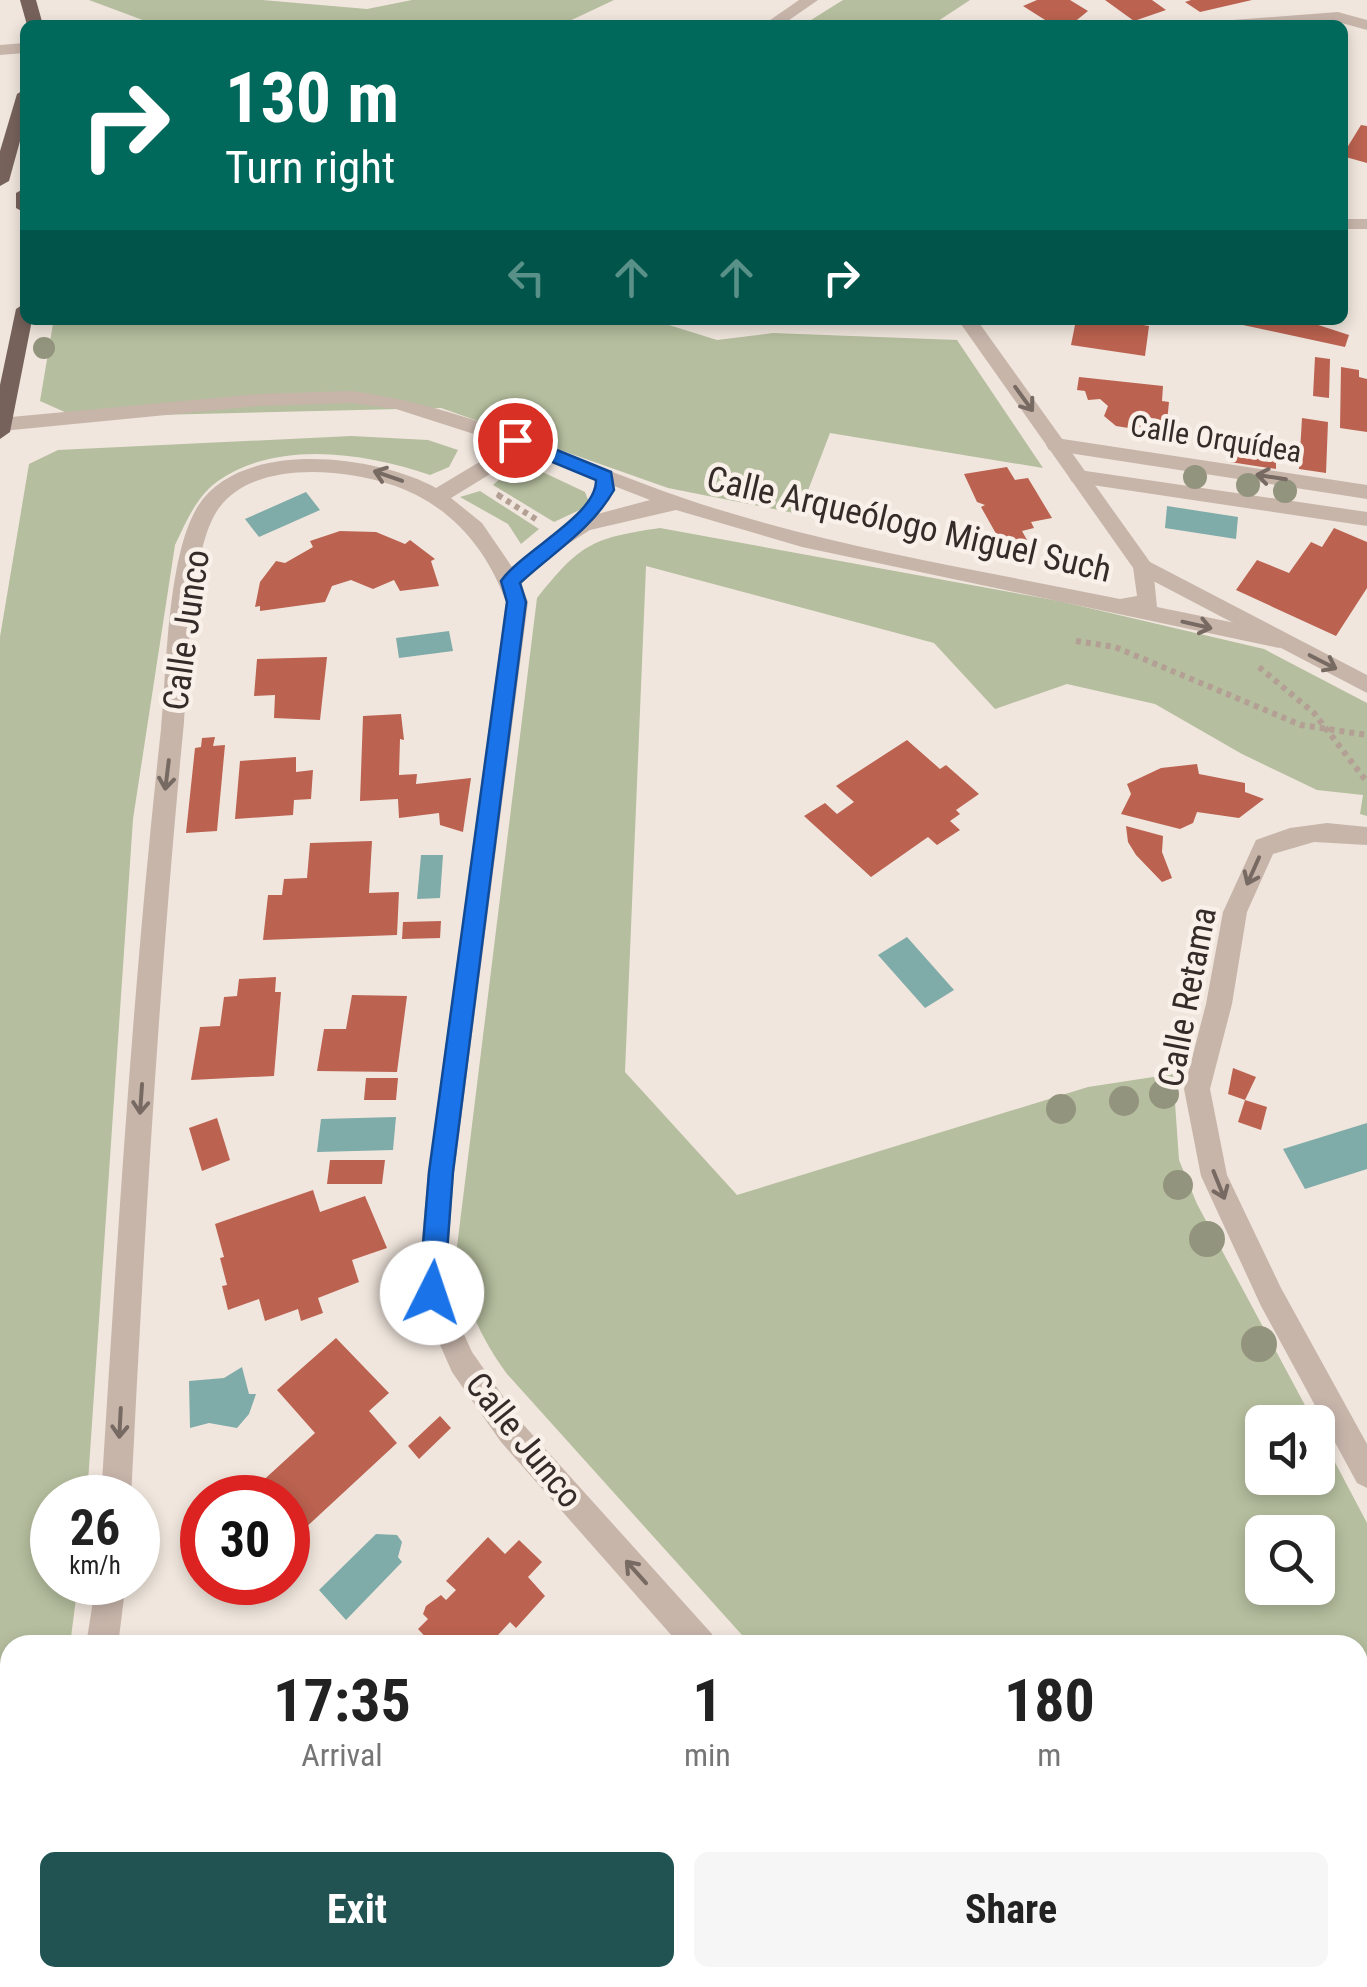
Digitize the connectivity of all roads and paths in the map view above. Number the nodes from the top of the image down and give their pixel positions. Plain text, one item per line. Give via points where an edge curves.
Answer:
1 (810, 0) edge
2 (1314, 0) edge
3 (1338, 16) junction
4 (779, 20) edge
5 (1291, 20) edge
6 (1367, 24) edge
7 (20, 111) edge
8 (0, 180) edge
9 (22, 325) edge
10 (971, 325) edge
11 (1, 428) edge
12 (515, 440) junction
13 (1056, 445) junction
14 (1079, 476) junction
15 (605, 477) junction
16 (486, 488) dead end
17 (1367, 492) edge
18 (437, 497) junction
19 (677, 503) junction
20 (1367, 518) edge
21 (588, 519) junction
22 (546, 526) dead end
23 (1143, 566) junction
24 (510, 581) junction
25 (1116, 606) junction
26 (1227, 632) junction
27 (1279, 640) junction
28 (1076, 641) dead end
29 (1367, 684) edge
30 (1327, 732) junction
31 (1367, 735) edge
32 (1355, 762) junction
33 (1367, 764) edge
34 (1367, 782) edge
35 (1367, 836) edge
36 (1367, 1472) edge
37 (117, 1475) edge
38 (108, 1605) edge
39 (103, 1635) edge
40 (692, 1635) edge

1 - 4 street
2 - 3 street
3 - 5 street
3 - 6 street
7 - 8 main road
9 - 11 main road
10 -> 13 street
11 - 12 street, Calle Arqueólogo Miguel Such via 258,400 351,397 436,412
12 - 15 street, Calle Arqueólogo Miguel Such
12 - 18 street via 498,460
13 - 14 street
17 -> 13 street, Calle Orquídea
14 - 20 street, Calle Orquídea
14 - 23 street
15 - 19 street, Calle Arqueólogo Miguel Such
15 - 21 street
16 - 22 path
18 - 24 street, Calle Junco via 464,514
18 -> 37 street, Calle Junco via 379,472 283,468 236,483 207,508 190,570 155,872
19 - 21 street
19 - 25 street, Calle Arqueólogo Miguel Such via 802,540
21 - 24 street
23 - 25 street via 1149,602
23 - 27 street
40 -> 24 street, Calle Junco via 511,1432 462,1362 432,1293 441,1172 516,602
25 -> 26 street, Calle Arqueólogo Miguel Such
26 - 27 street, Calle Arqueólogo Miguel Such
26 - 30 path via 1224,640 1307,707
27 -> 29 street
28 - 30 path via 1115,647
30 - 31 path
30 - 32 path
32 - 33 path
32 - 34 path
35 -> 36 street, Calle Retama via 1321,830 1264,847 1235,912 1197,1089 1214,1176
38 - 39 street

